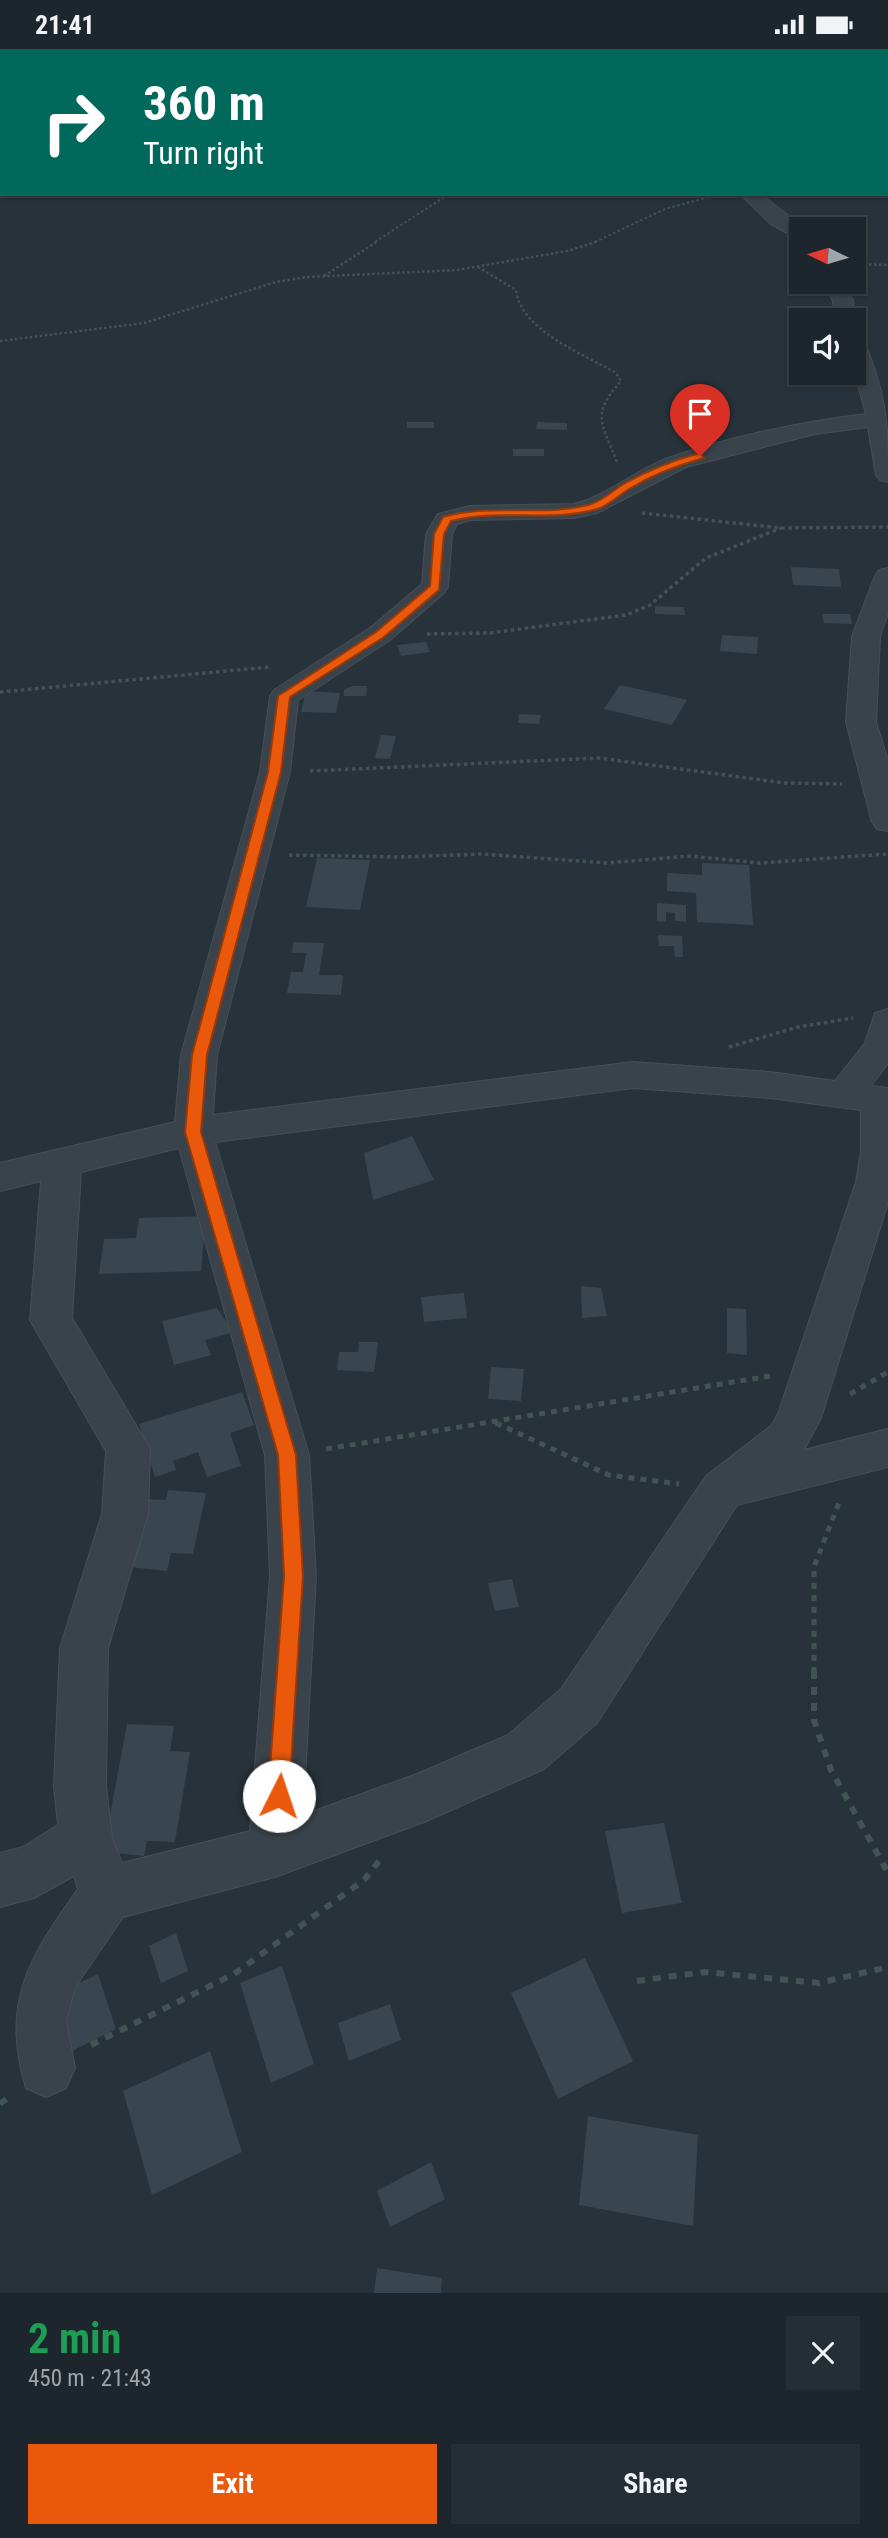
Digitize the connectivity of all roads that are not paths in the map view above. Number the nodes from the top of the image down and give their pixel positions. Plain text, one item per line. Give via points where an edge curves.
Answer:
1 (751, 196) edge
2 (789, 227) edge
3 (866, 373) edge
4 (883, 419) edge
5 (888, 475) edge
6 (888, 576) edge
7 (888, 822) edge
8 (875, 1019) edge
9 (871, 1099) edge
10 (193, 1132) junction
11 (62, 1161) junction
12 (0, 1177) edge
13 (873, 1451) edge
14 (725, 1488) junction
15 (86, 1838) junction
16 (275, 1851) junction
17 (0, 1880) edge
18 (107, 1894) junction
19 (46, 2068) road end

1 - 2 street
3 - 4 street
4 - 5 street
4 - 10 street via 814,427 678,462 597,506 574,511 470,513 447,519 439,534 435,587 380,635 284,696 275,772 199,1055
6 - 7 street via 866,636 861,722
8 - 9 street via 881,1046
9 - 10 street via 770,1085 633,1075
9 - 14 street via 880,1151 874,1182 816,1369 788,1438
10 - 11 street
10 - 16 street via 287,1455 293,1576
11 - 12 street
11 - 15 street via 51,1319 128,1449 125,1514 84,1648 80,1786
13 - 14 street
14 - 16 street via 579,1706 526,1752 424,1797
15 - 17 street via 34,1871
15 - 18 street
16 - 18 street
18 - 19 street via 50,1975 38,2021

